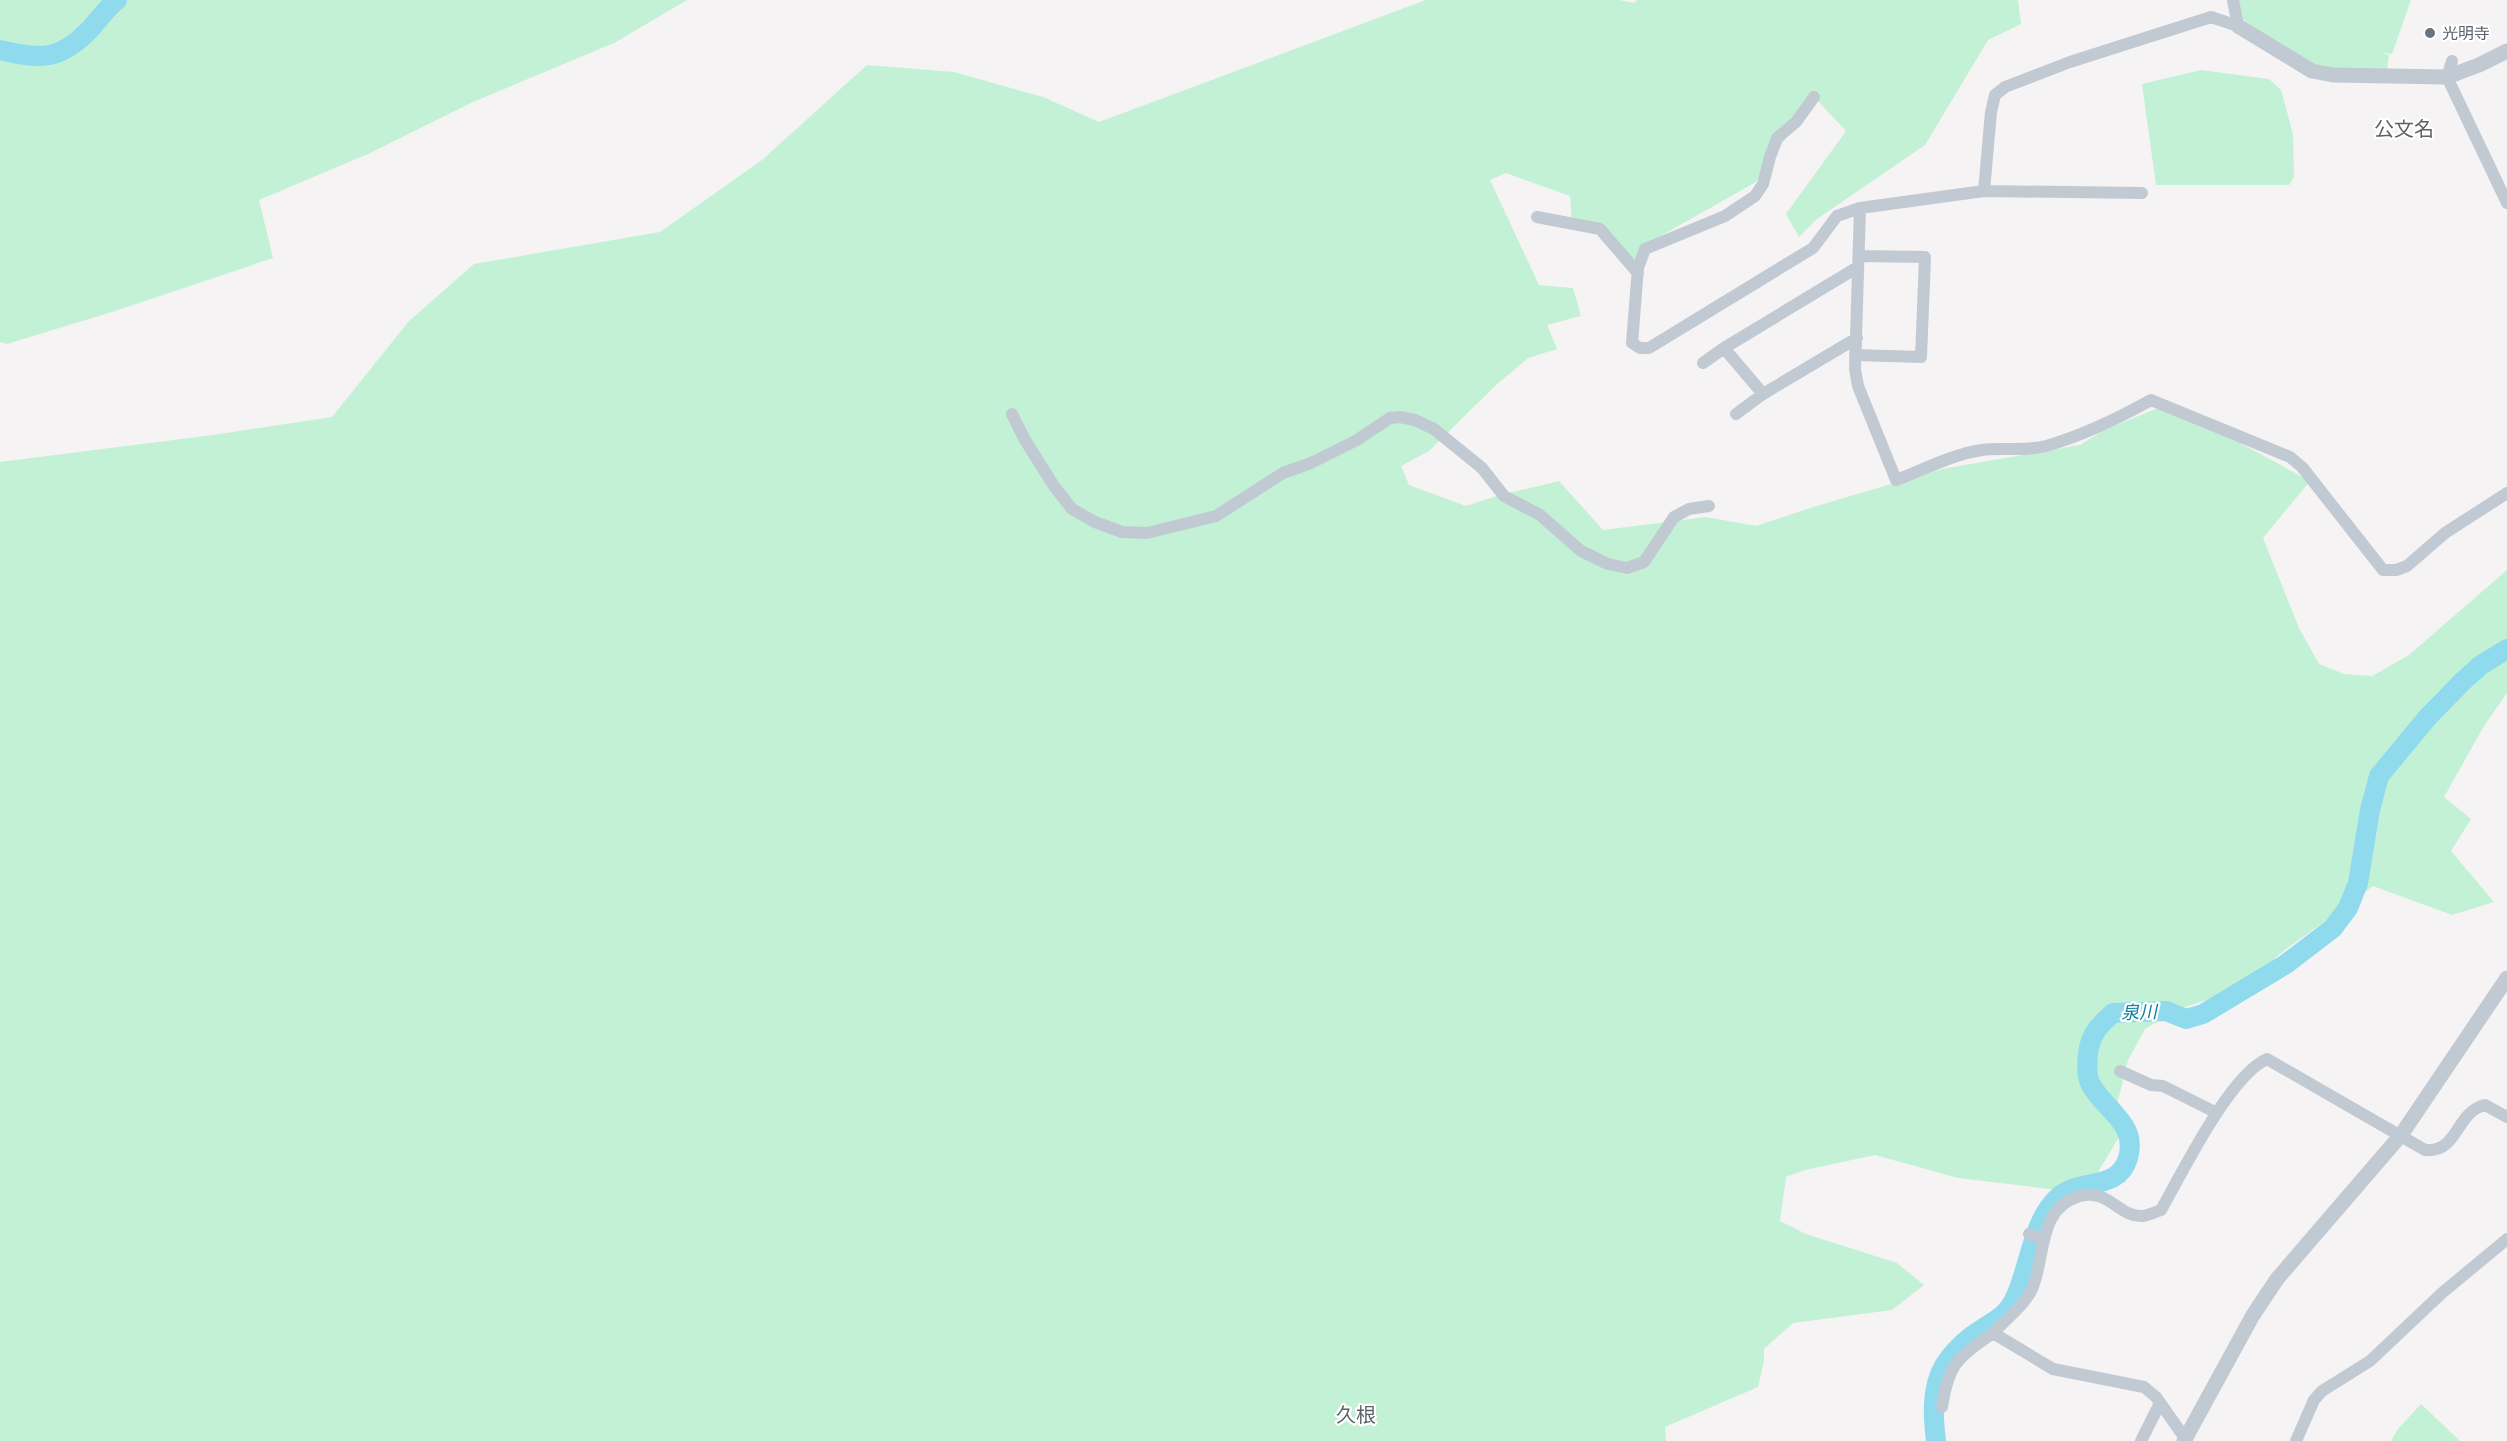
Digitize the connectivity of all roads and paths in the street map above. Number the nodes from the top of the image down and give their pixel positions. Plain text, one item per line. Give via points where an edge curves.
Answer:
1 (2233, 0) edge
2 (2238, 26) junction
3 (2507, 51) edge
4 (2452, 62) dead end
5 (2447, 77) junction
6 (1814, 97) dead end
7 (1984, 191) junction
8 (2142, 193) dead end
9 (2507, 203) edge
10 (1860, 208) junction
11 (1537, 217) dead end
12 (1859, 262) junction
13 (1638, 273) junction
14 (1857, 338) junction
15 (1724, 348) junction
16 (1855, 355) junction
17 (1703, 363) dead end
18 (1763, 394) junction
19 (1012, 414) dead end
20 (1736, 414) dead end
21 (2507, 493) edge
22 (1708, 506) dead end
23 (2507, 978) edge
24 (2120, 1071) dead end
25 (2217, 1113) junction
26 (2507, 1117) edge
27 (2401, 1135) junction
28 (2029, 1234) dead end
29 (2043, 1239) junction
30 (2507, 1239) edge
31 (1993, 1333) junction
32 (2160, 1403) junction
33 (1942, 1407) dead end
34 (2185, 1440) edge
35 (2141, 1441) edge
36 (2296, 1441) edge

1 - 2 street
2 - 5 street via 2312,71 2333,75
2 - 7 street via 2211,17 2005,87 1995,95 1991,112
3 - 5 street
4 - 5 street
5 - 9 street
6 - 13 street via 1796,122 1777,138 1763,184 1755,196 1725,216 1645,249
7 - 8 street
7 - 10 street
10 - 12 street
10 - 13 street via 1837,216 1813,248 1649,348 1632,343
11 - 13 street via 1600,230
12 - 14 street
12 - 15 street
12 - 16 street via 1925,258 1921,357
14 - 16 street
14 - 18 street
15 - 17 street
15 - 18 street
16 - 21 street via 1858,386 1896,480 1963,454 2045,446 2101,427 2151,400 2290,457 2383,570 2407,566 2445,533
18 - 20 street
19 - 22 street via 1030,449 1072,509 1122,532 1147,533 1216,516 1283,472 1311,463 1390,418 1400,417 1434,429 1482,468 1504,496 1540,514 1581,551 1608,564 1627,568 1644,562 1674,517
23 - 27 street
24 - 25 street via 2151,1085 2163,1086
25 - 27 street via 2255,1065 2267,1059
25 - 29 street via 2161,1210 2142,1216 2103,1196 2077,1197 2052,1217
26 - 27 street via 2485,1105 2477,1107 2470,1111 2448,1144 2436,1151 2425,1150
27 - 34 street via 2277,1279
28 - 29 street
29 - 31 street via 2034,1286
30 - 36 street via 2370,1361 2322,1391
31 - 32 street via 2053,1370 2144,1387
31 - 33 street via 1959,1357 1946,1379
32 - 34 street
32 - 35 street

